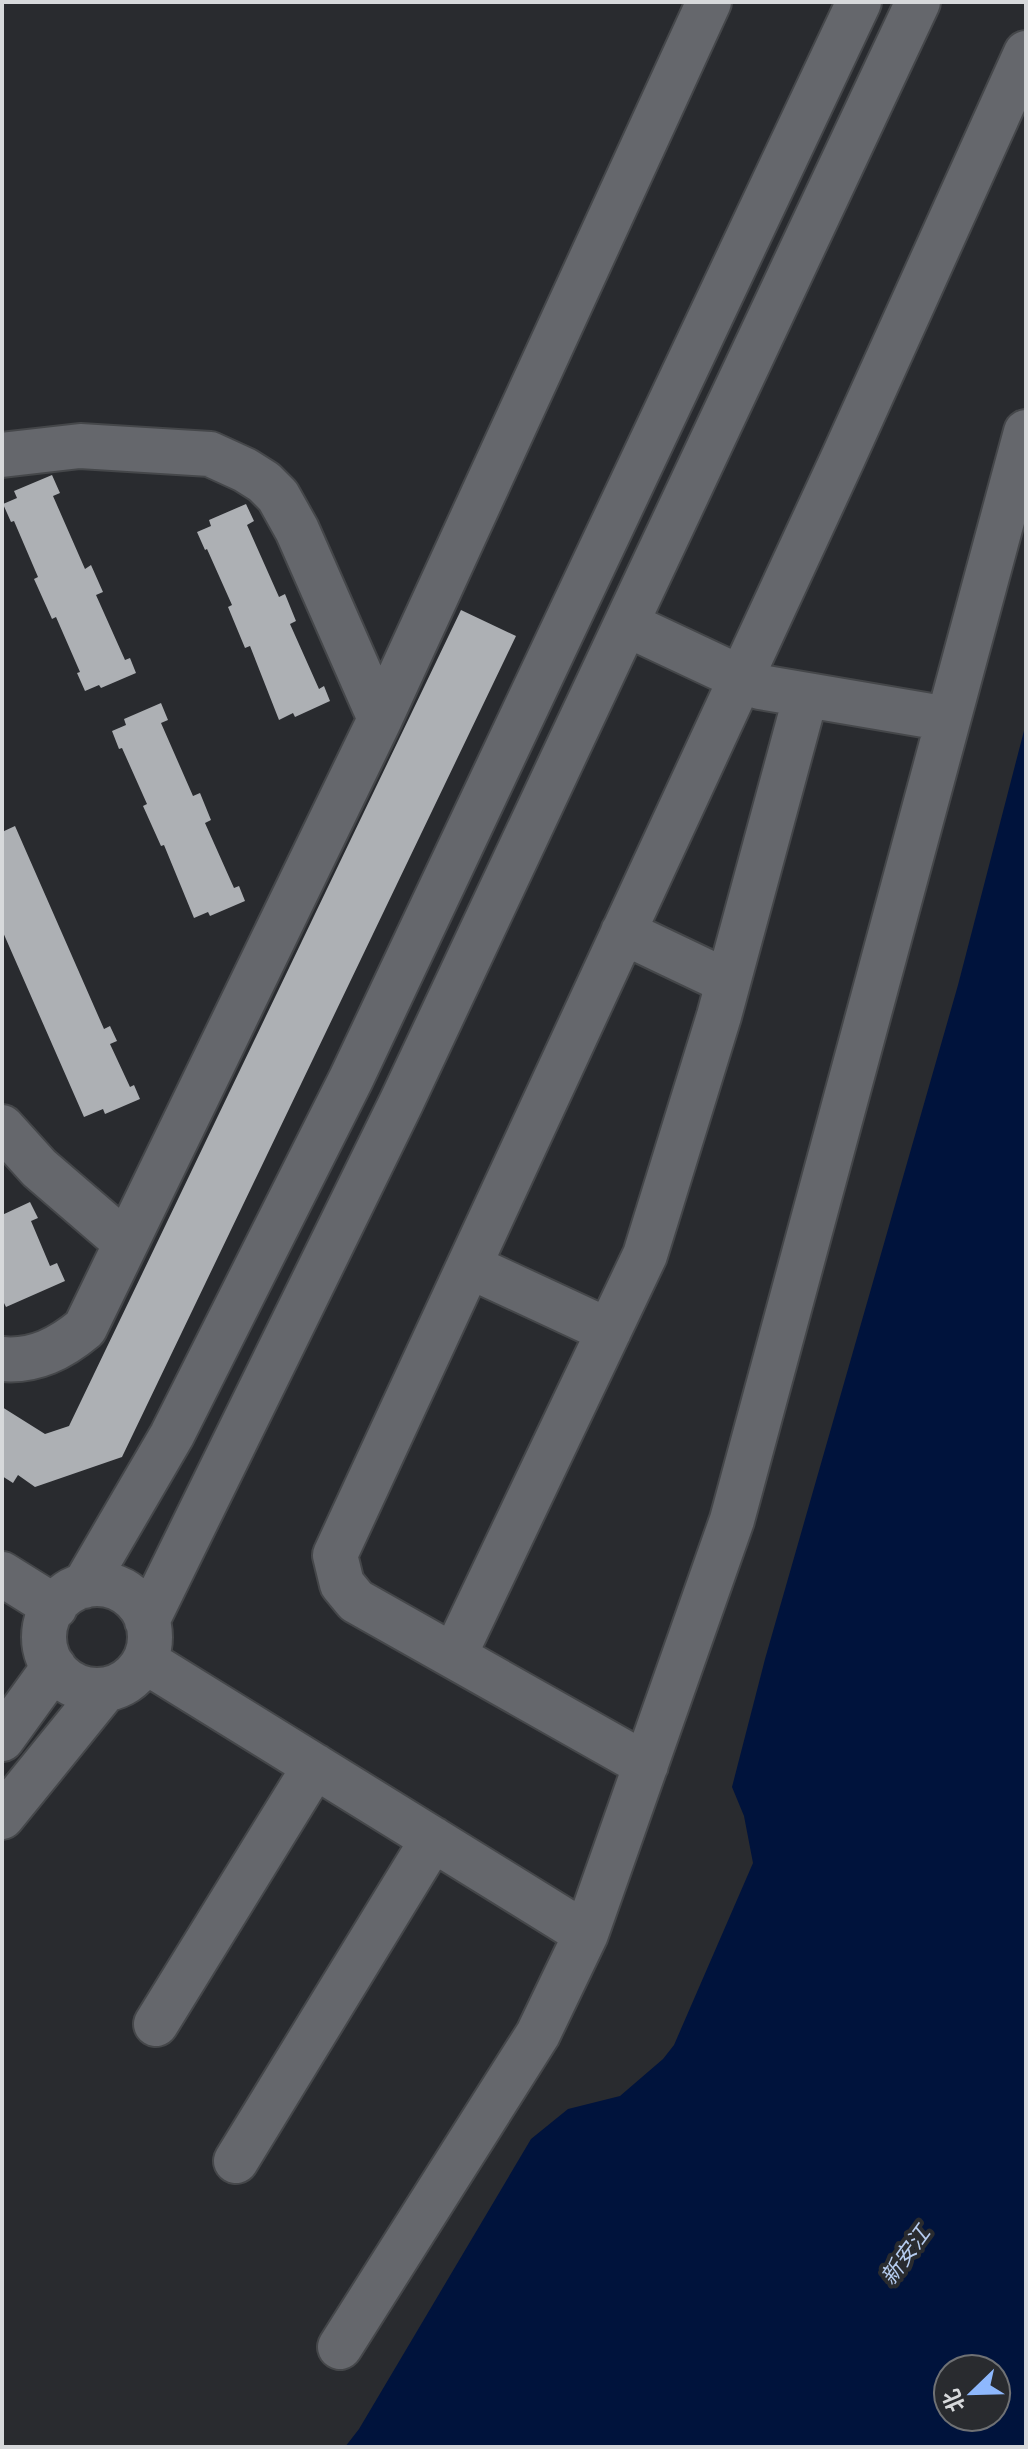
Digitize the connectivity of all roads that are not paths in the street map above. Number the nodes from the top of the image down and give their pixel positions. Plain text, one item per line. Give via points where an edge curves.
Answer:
1 (709, 2) edge
2 (859, 2) edge
3 (918, 2) edge
4 (1026, 53) edge
5 (1026, 432) edge
6 (2, 455) edge
7 (626, 624) junction
8 (741, 678) junction
9 (806, 695) junction
10 (380, 719) junction
11 (948, 719) junction
12 (623, 932) junction
13 (728, 982) junction
14 (2, 1127) edge
15 (126, 1243) junction
16 (469, 1266) junction
17 (609, 1331) junction
18 (2, 1359) edge
19 (2, 1574) edge
20 (69, 1597) junction
21 (146, 1641) junction
22 (454, 1656) junction
23 (54, 1667) junction
24 (104, 1691) junction
25 (2, 1739) edge
26 (646, 1765) junction
27 (315, 1766) junction
28 (2, 1817) edge
29 (433, 1839) junction
30 (586, 1934) junction
31 (156, 2024) dead end
32 (236, 2161) dead end
33 (340, 2347) dead end

1 - 10 street
2 - 20 street via 351,1079 172,1435
3 - 7 street
4 - 8 street
5 - 11 street
6 - 10 street via 80,446 210,454 264,482 297,530
7 - 8 street
7 - 21 street
8 - 9 street
8 - 12 street
9 - 11 street
9 - 13 street
10 - 15 street
11 - 26 street via 732,1520
12 - 13 street
12 - 16 street
13 - 17 street via 645,1255
14 - 15 street via 39,1168
15 - 18 street via 85,1328 57,1349
16 - 17 street
16 - 22 street via 335,1555 342,1584 356,1601
17 - 22 street
19 - 20 street
20 - 21 street via 98,1584 131,1596 143,1610
20 - 23 street via 46,1626
21 - 24 street via 135,1675
21 - 27 street
22 - 26 street
23 - 24 street via 71,1683
23 - 25 street
24 - 28 street
26 - 30 street
27 - 29 street
27 - 31 street
29 - 30 street
29 - 32 street
30 - 33 street via 538,2034

